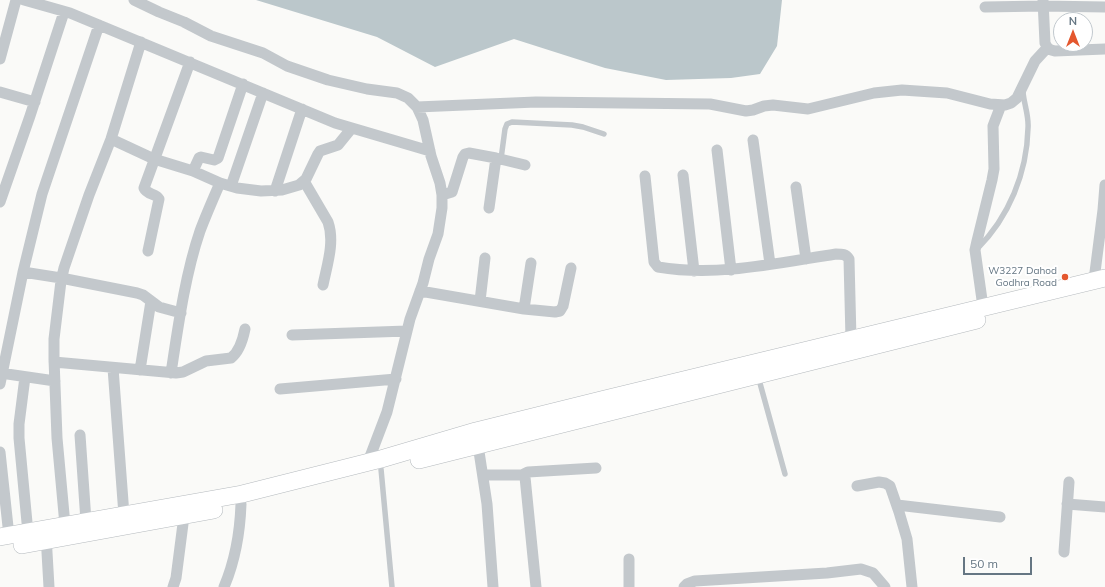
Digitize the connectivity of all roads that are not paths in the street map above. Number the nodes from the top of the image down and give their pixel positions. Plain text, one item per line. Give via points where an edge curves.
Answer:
1 (16, 0) edge
2 (24, 0) edge
3 (134, 0) edge
4 (1043, 3) edge
5 (985, 7) dead end
6 (1105, 7) edge
7 (64, 12) junction
8 (99, 25) junction
9 (141, 42) junction
10 (1047, 48) junction
11 (1105, 50) edge
12 (0, 59) edge
13 (190, 62) junction
14 (243, 84) junction
15 (1022, 88) junction
16 (0, 92) edge
17 (263, 93) junction
18 (35, 102) junction
19 (1001, 105) junction
20 (417, 107) junction
21 (302, 109) junction
22 (351, 129) junction
23 (604, 134) dead end
24 (111, 139) junction
25 (753, 140) dead end
26 (717, 150) dead end
27 (430, 152) junction
28 (154, 159) junction
29 (498, 159) junction
30 (525, 165) dead end
31 (193, 171) junction
32 (683, 175) dead end
33 (645, 176) dead end
34 (304, 181) junction
35 (220, 183) junction
36 (1105, 185) edge
37 (231, 186) junction
38 (796, 187) dead end
39 (275, 191) junction
40 (442, 195) junction
41 (0, 202) edge
42 (1104, 203) edge
43 (489, 208) dead end
44 (976, 250) junction
45 (148, 251) dead end
46 (486, 258) dead end
47 (806, 259) junction
48 (531, 263) dead end
49 (770, 264) junction
50 (571, 268) dead end
51 (731, 270) junction
52 (694, 271) junction
53 (23, 272) junction
54 (62, 278) junction
55 (1101, 283) edge
56 (323, 285) dead end
57 (420, 291) junction
58 (151, 301) junction
59 (480, 301) junction
60 (983, 307) junction
61 (524, 309) junction
62 (181, 313) junction
63 (244, 329) dead end
64 (407, 331) junction
65 (292, 335) dead end
66 (851, 339) junction
67 (54, 362) junction
68 (113, 368) junction
69 (756, 368) junction
70 (140, 370) junction
71 (172, 373) junction
72 (1, 377) edge
73 (25, 378) junction
74 (396, 379) junction
75 (55, 382) junction
76 (280, 389) dead end
77 (80, 435) dead end
78 (478, 444) junction
79 (0, 452) edge
80 (375, 466) junction
81 (596, 468) dead end
82 (785, 474) dead end
83 (483, 475) junction
84 (522, 475) junction
85 (1069, 482) dead end
86 (857, 486) dead end
87 (241, 504) junction
88 (1067, 504) junction
89 (897, 505) junction
90 (1105, 507) edge
91 (124, 515) junction
92 (184, 516) junction
93 (1000, 517) dead end
94 (86, 521) junction
95 (65, 525) junction
96 (28, 533) junction
97 (46, 535) junction
98 (3, 541) edge
99 (1064, 552) dead end
100 (629, 559) dead end
101 (49, 587) edge
102 (173, 587) edge
103 (224, 587) edge
104 (392, 587) edge
105 (493, 587) edge
106 (536, 587) edge
107 (629, 587) edge
108 (684, 587) edge
109 (885, 587) edge
110 (912, 587) edge

1 - 12 street
2 - 7 street
3 - 20 street via 211,36 263,53 287,66 328,80 397,93 408,98
4 - 5 street
4 - 6 street
4 - 10 street
7 - 8 street
7 - 18 street
8 - 9 street
8 - 53 street via 42,194
9 - 13 street
9 - 24 street
10 - 11 street via 1055,51
10 - 15 street via 1035,61
13 - 14 street
13 - 28 street
14 - 17 street
14 - 31 street via 218,158 199,158
15 - 19 street via 1011,103
15 - 44 lane via 1028,128 1021,176 1007,209
16 - 18 street
17 - 21 street
17 - 37 street
18 - 41 street
19 - 20 street via 947,93 902,90 874,93 808,109 773,105 746,111 710,104 536,102
19 - 44 street via 994,119 994,169
20 - 27 street via 423,120
21 - 22 street
21 - 39 street
22 - 27 street
22 - 34 street via 338,145 320,151
23 - 29 lane via 572,125 512,122 507,124 505,129
24 - 28 street
24 - 54 street via 89,195
25 - 49 street
26 - 51 street
27 - 40 street
28 - 31 street
28 - 45 street via 144,188 159,199
29 - 30 street
29 - 40 street via 466,154 452,192
29 - 43 street
31 - 35 street
32 - 52 street
33 - 52 street via 654,262 658,267
34 - 39 street via 299,185
34 - 56 street via 330,229 331,241
35 - 37 street
35 - 62 street via 198,238
36 - 42 street
37 - 39 street
38 - 47 street
40 - 57 street via 438,234
42 - 55 street
44 - 60 street
46 - 59 street
47 - 49 street
47 - 66 street via 847,255
48 - 61 street
49 - 51 street
50 - 61 street via 560,311
51 - 52 street
53 - 54 street
53 - 72 street
54 - 58 street via 137,294
54 - 67 street via 54,339
55 - 60 main road
55 - 69 main road
57 - 59 street
57 - 64 street
58 - 62 street via 159,307
58 - 70 street
59 - 61 street
60 - 66 main road
62 - 71 street
63 - 71 street via 243,337 231,358 206,361 183,372
64 - 65 street
64 - 74 street
66 - 69 main road
67 - 68 street
67 - 75 street
68 - 70 street
68 - 91 street
69 - 78 main road
69 - 80 main road via 476,431
69 - 82 lane
70 - 71 street
72 - 73 street
73 - 75 street
73 - 96 street via 19,438
74 - 76 street
74 - 80 street
75 - 95 street
77 - 94 street
78 - 80 main road
78 - 83 street
79 - 98 street
80 - 87 main road
80 - 91 main road
80 - 104 lane
81 - 84 street via 528,472
83 - 84 street
83 - 105 street
84 - 106 street via 526,482
85 - 88 street
86 - 89 street via 884,483 890,486
87 - 92 main road
87 - 103 street via 235,554
88 - 90 street
88 - 99 street
89 - 93 street
89 - 110 street via 907,539
91 - 94 main road
92 - 97 main road
92 - 102 street
94 - 95 main road
95 - 97 main road
96 - 97 main road
96 - 98 main road
97 - 98 main road
97 - 101 street
100 - 107 street
108 - 109 street via 695,581 861,569 873,573

